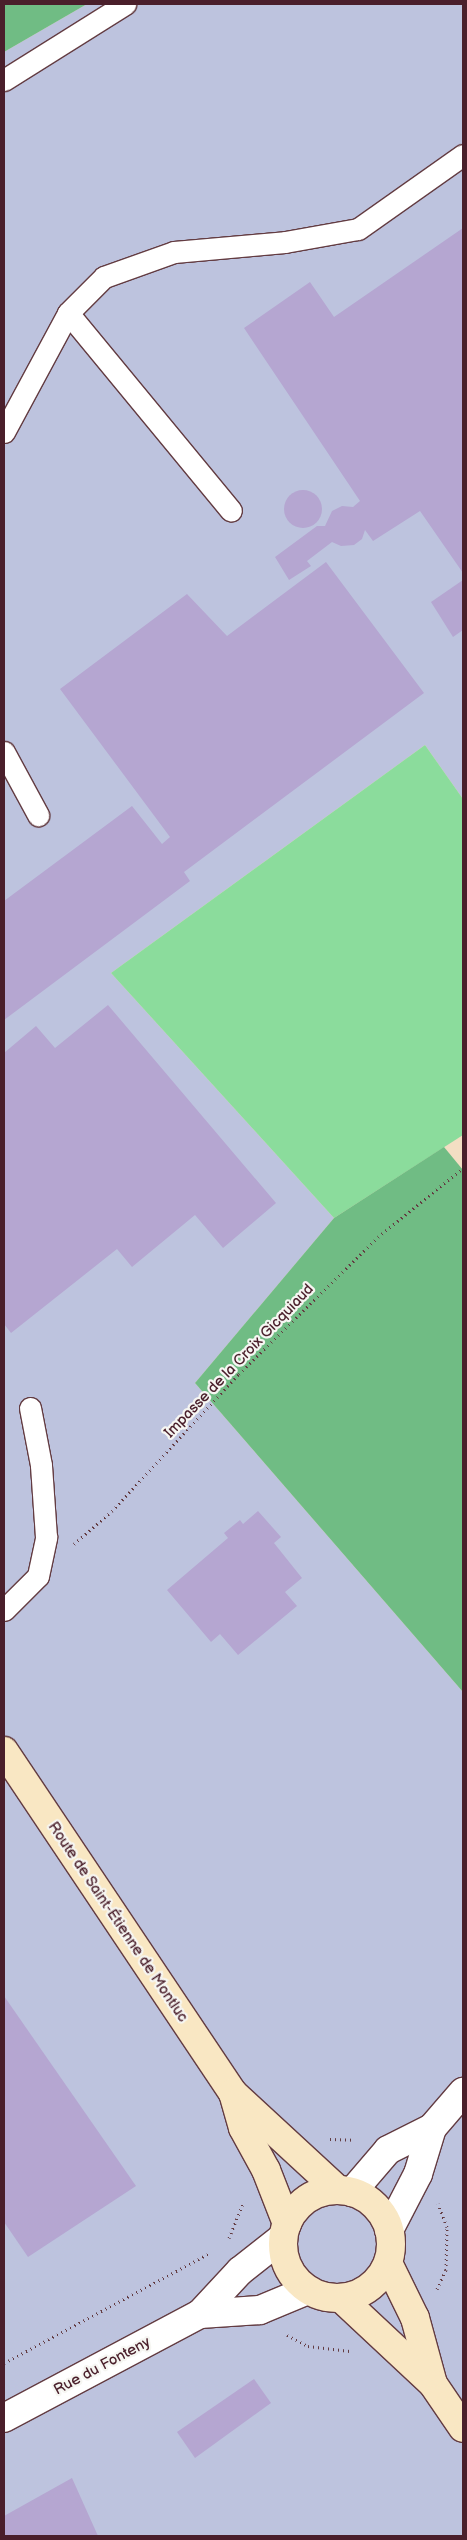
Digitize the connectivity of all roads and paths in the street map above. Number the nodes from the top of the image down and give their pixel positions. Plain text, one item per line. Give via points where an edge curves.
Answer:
1 (125, 4) edge
2 (4, 80) edge
3 (463, 155) edge
4 (68, 313) junction
5 (4, 432) edge
6 (232, 511) dead end
7 (4, 752) edge
8 (38, 815) dead end
9 (463, 1168) edge
10 (30, 1408) dead end
11 (38, 1576) junction
12 (4, 1610) edge
13 (4, 1752) edge
14 (463, 2092) edge
15 (233, 2094) junction
16 (432, 2128) junction
17 (292, 2150) junction
18 (388, 2150) junction
19 (266, 2170) junction
20 (418, 2174) junction
21 (345, 2191) junction
22 (285, 2230) junction
23 (389, 2230) junction
24 (226, 2244) junction
25 (388, 2263) junction
26 (240, 2271) junction
27 (308, 2290) junction
28 (341, 2298) junction
29 (260, 2310) junction
30 (200, 2314) junction
31 (415, 2318) junction
32 (384, 2339) junction
33 (4, 2363) edge
34 (433, 2384) junction
35 (4, 2418) edge
36 (463, 2428) edge

1 - 2 lane
3 - 4 lane via 358,229 285,242 174,252 104,277
4 - 5 lane
4 - 6 lane
7 - 8 lane
9 - 11 path, Impasse de la Croix Gicquiaud via 378,1237 239,1374 112,1511
10 - 11 lane via 41,1466 46,1537
11 - 12 lane
13 - 15 main road, Route de Saint-Étienne de Montluc
14 - 16 street
15 - 17 main road, Route de Saint-Étienne de Montluc
15 - 19 main road, Route de Saint-Étienne de Montluc via 243,2128
16 - 18 street
16 - 20 street
17 - 18 path via 334,2138 367,2141
17 - 21 main road, Route de Saint-Étienne de Montluc
18 - 21 street
19 - 22 main road, Route de Saint-Étienne de Montluc
19 - 24 path via 249,2191
20 - 23 street
20 - 31 path via 431,2187 447,2227 446,2270 427,2310
21 - 22 main road via 307,2199 295,2210
21 - 23 main road, Route de Saint-Étienne de Montluc via 368,2200 381,2213
22 - 26 street, Rue du Fonteny
22 - 27 main road, Route de Saint-Étienne de Montluc via 288,2267
23 - 25 main road
24 - 26 path
24 - 33 path
25 - 28 main road via 370,2288
25 - 31 main road
26 - 30 street, Rue du Fonteny
27 - 28 main road via 324,2297
27 - 29 street, Rue du Fonteny
28 - 32 main road
29 - 30 street, Rue du Fonteny
29 - 32 path via 270,2324 308,2346 352,2352
30 - 35 street, Rue du Fonteny
31 - 34 main road
32 - 34 main road
34 - 36 main road

